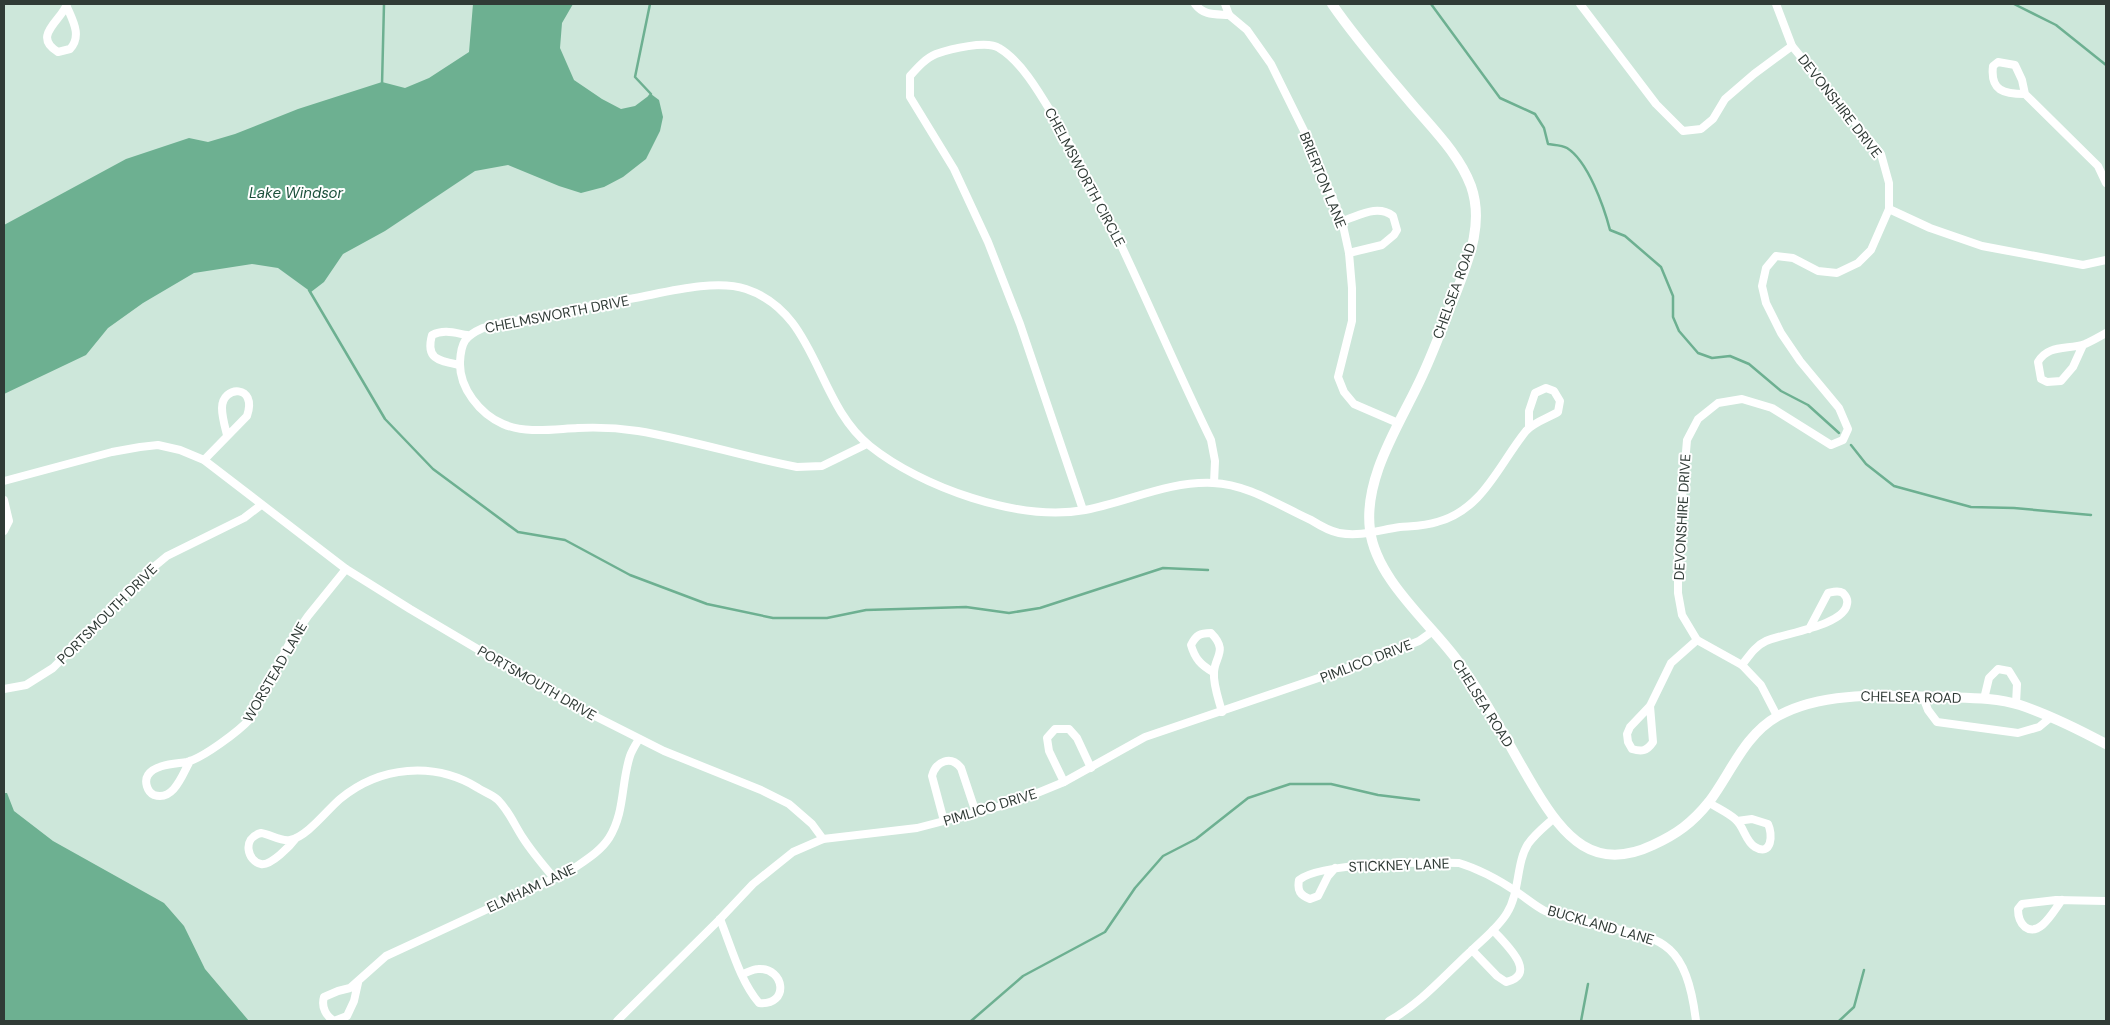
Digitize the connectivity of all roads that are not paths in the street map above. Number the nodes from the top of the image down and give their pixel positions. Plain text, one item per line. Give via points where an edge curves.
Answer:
1 (1195, 4) edge
2 (1225, 4) edge
3 (1332, 4) edge
4 (1580, 4) edge
5 (1776, 4) edge
6 (67, 5) edge
7 (1229, 15) junction
8 (1792, 46) junction
9 (2025, 94) junction
10 (2106, 183) edge
11 (1889, 209) junction
12 (1342, 221) junction
13 (1349, 253) junction
14 (2106, 260) edge
15 (2106, 333) edge
16 (467, 335) junction
17 (2083, 345) junction
18 (460, 365) junction
19 (1398, 423) junction
20 (1529, 428) junction
21 (226, 435) junction
22 (867, 444) junction
23 (204, 460) junction
24 (4, 482) edge
25 (1214, 483) junction
26 (4, 500) edge
27 (261, 505) junction
28 (1083, 510) junction
29 (4, 531) edge
30 (1370, 534) junction
31 (346, 569) junction
32 (1809, 629) junction
33 (1433, 631) junction
34 (1697, 640) junction
35 (1742, 665) junction
36 (1213, 672) junction
37 (4, 689) edge
38 (1923, 696) junction
39 (1984, 699) junction
40 (2016, 704) junction
41 (1650, 706) junction
42 (1222, 712) junction
43 (1777, 716) junction
44 (2051, 717) junction
45 (640, 739) junction
46 (2106, 744) edge
47 (190, 761) junction
48 (1091, 768) junction
49 (1064, 782) junction
50 (1708, 802) junction
51 (976, 813) junction
52 (1553, 819) junction
53 (944, 821) junction
54 (1737, 822) junction
55 (296, 838) junction
56 (823, 839) junction
57 (1335, 868) junction
58 (554, 878) junction
59 (1516, 891) junction
60 (2062, 900) junction
61 (2106, 900) edge
62 (720, 919) junction
63 (1493, 930) junction
64 (1472, 950) junction
65 (742, 974) junction
66 (358, 983) junction
67 (617, 1021) edge
68 (1389, 1021) edge
69 (1696, 1021) edge

1 - 7 street via 1207,14
2 - 7 street, BRIERTON LANE
3 - 19 street, CHELSEA ROAD via 1460,164 1472,188 1477,212 1475,236 1466,269 1422,376
4 - 8 street via 1656,104 1683,131 1701,129 1713,119 1726,99
5 - 8 street, DEVONSHIRE DRIVE
6 - 6 street via 48,33 48,42 58,52 70,49 76,38
7 - 12 street, BRIERTON LANE via 1247,30 1270,64 1311,145
8 - 11 street, DEVONSHIRE DRIVE via 1881,154 1889,183
9 - 9 street via 2015,65 1998,62 1993,66 1995,85 2001,91
9 - 10 street via 2098,166
11 - 14 street via 1982,246 2083,265
11 - 34 street, DEVONSHIRE DRIVE via 1871,250 1858,263 1837,273 1818,271 1793,258 1776,256 1766,268 1762,286 1766,303 1781,333 1839,408 1848,429 1843,440 1831,445 1772,408 1742,400 1718,403 1698,419 1687,440 1680,512 1678,593 1682,615
12 - 13 street, BRIERTON LANE
12 - 13 street via 1381,210 1393,216 1396,223 1397,230 1388,241
13 - 19 street, BRIERTON LANE via 1352,321 1338,377 1354,404
15 - 17 street
16 - 18 street, CHELMSWORTH DRIVE via 460,350
16 - 18 street via 437,332 430,342 433,356
16 - 22 street, CHELMSWORTH DRIVE via 483,328 682,290 717,286 744,288 766,298 786,314 800,333 835,404
17 - 17 street via 2050,350 2042,355 2038,362 2041,379 2061,381 2073,367
18 - 22 street, CHELMSWORTH DRIVE via 462,381 469,394 484,411 505,424 541,430 599,427 637,431 797,467 822,466
19 - 30 street, CHELSEA ROAD via 1373,486
20 - 20 street via 1558,412 1560,401 1554,391 1546,388 1535,393 1529,411
20 - 30 street, CHELMSWORTH DRIVE via 1484,492 1463,510 1438,522
21 - 21 street via 240,425 250,408 246,394 240,391 233,392 223,402
21 - 23 street
22 - 28 street, CHELMSWORTH DRIVE via 903,470 962,495 1036,511
23 - 24 street, PORTSMOUTH DRIVE via 158,445 112,452
23 - 27 street, PORTSMOUTH DRIVE
25 - 28 street, CHELMSWORTH DRIVE via 1184,484
25 - 28 street, CHELMSWORTH CIRCLE via 1216,461 1211,440 1108,216 1043,98 1015,61 998,47 977,44 936,54 910,76 910,97 954,169 988,242 1020,324
25 - 30 street, CHELMSWORTH DRIVE via 1241,488 1337,533
26 - 29 street via 8,521
27 - 31 street, PORTSMOUTH DRIVE
27 - 37 street, PORTSMOUTH DRIVE via 244,518 167,556 143,576 53,668 26,685
30 - 33 street, CHELSEA ROAD via 1380,560 1406,603
31 - 45 street, PORTSMOUTH DRIVE via 567,702
31 - 47 street, WORSTEAD LANE via 290,642 250,719
32 - 32 street via 1843,613 1847,605 1843,593 1828,593
32 - 35 street via 1767,641 1755,649
33 - 42 street, PIMLICO DRIVE via 1419,641 1374,659
33 - 52 street, CHELSEA ROAD via 1484,700
34 - 35 street, DEVONSHIRE DRIVE
34 - 41 street via 1671,663
35 - 43 street, DEVONSHIRE DRIVE via 1761,685
36 - 36 street via 1220,647 1211,633 1201,633 1191,645 1200,664
36 - 42 street
38 - 39 street, CHELSEA ROAD
38 - 43 street, CHELSEA ROAD via 1845,697 1817,701
38 - 44 street via 1937,722 2018,733 2039,727
39 - 40 street, CHELSEA ROAD
39 - 40 street via 1988,678 1998,668 2009,671 2017,684
40 - 44 street, CHELSEA ROAD
41 - 41 street via 1627,734 1632,749 1648,749 1653,742
42 - 48 street, PIMLICO DRIVE via 1145,737
43 - 50 street, CHELSEA ROAD via 1748,741
44 - 46 street, CHELSEA ROAD
45 - 56 street, PORTSMOUTH DRIVE via 790,804
45 - 58 street, ELMHAM LANE via 630,754 621,807 608,840 585,861
47 - 47 street, WORSTEAD LANE via 156,769 148,775 148,790 160,795 173,790
48 - 49 street, PIMLICO DRIVE
48 - 49 street via 1077,738 1069,729 1055,729 1048,738 1049,751
49 - 51 street, PIMLICO DRIVE via 1014,803
50 - 52 street, CHELSEA ROAD via 1678,834 1640,852 1612,857 1588,850 1574,841
50 - 54 street
51 - 53 street, PIMLICO DRIVE
51 - 53 street via 961,768 950,760 934,768 932,776
52 - 59 street via 1527,845
53 - 56 street, PIMLICO DRIVE via 917,828
54 - 54 street via 1753,846 1766,848 1771,842 1772,832 1768,824 1752,819
55 - 55 street via 289,840 261,833 251,837 248,849 256,862 265,864 288,848
55 - 58 street via 360,785 385,774 434,770 466,780 498,800
56 - 62 street, PIMLICO DRIVE via 793,852 753,884
57 - 57 street, STICKNEY LANE via 1298,880 1302,895 1310,899 1318,896
57 - 59 street, STICKNEY LANE via 1459,863
58 - 66 street, ELMHAM LANE via 386,956
59 - 63 street via 1507,913
59 - 69 street, BUCKLAND LANE via 1545,911 1644,935 1673,951 1694,1001
60 - 60 street via 2022,904 2018,909 2020,922 2033,930 2040,927
60 - 61 street
62 - 65 street
62 - 67 street, PIMLICO DRIVE
63 - 64 street
63 - 64 street via 1517,957 1519,974 1514,980 1506,982 1497,976
64 - 68 street via 1412,1008
65 - 65 street via 759,1003 768,1004 780,994 781,985 776,974 756,969
66 - 66 street, ELMHAM LANE via 324,998 323,1007 334,1021 347,1016

